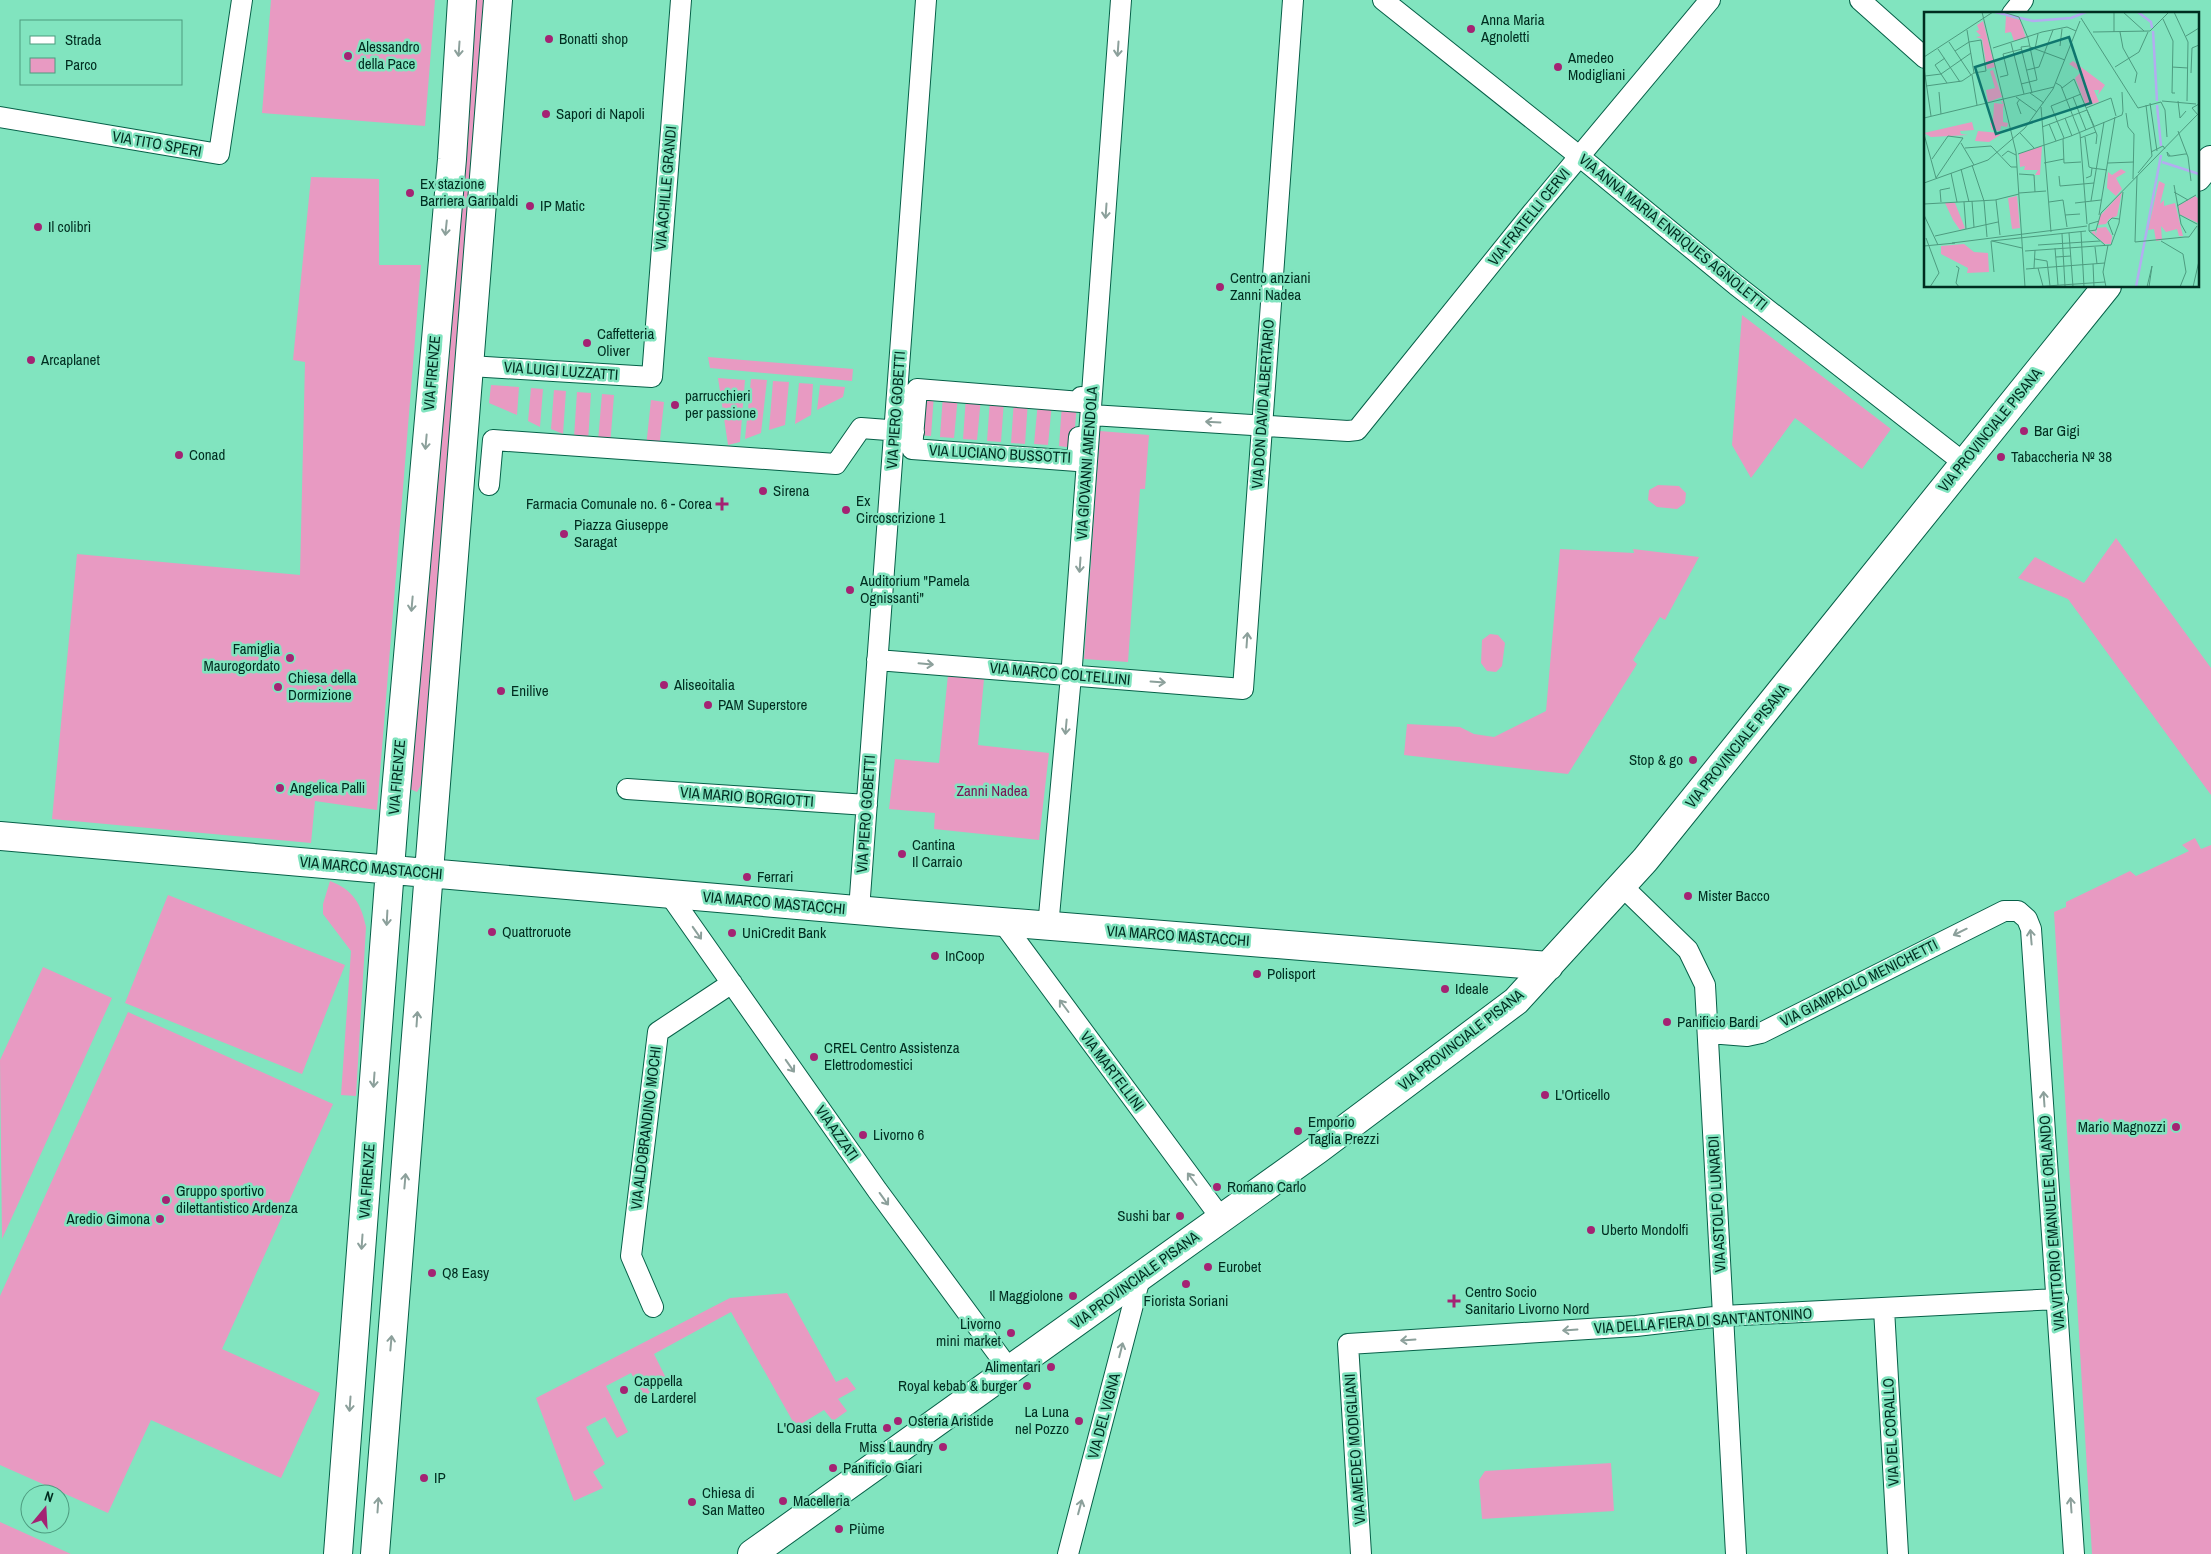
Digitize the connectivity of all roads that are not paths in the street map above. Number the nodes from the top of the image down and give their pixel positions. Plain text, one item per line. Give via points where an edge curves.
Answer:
1 (242, 0) edge
2 (462, 0) edge
3 (498, 0) edge
4 (681, 0) edge
5 (926, 0) edge
6 (1121, 0) edge
7 (1293, 0) edge
8 (1383, 0) edge
9 (1710, 0) edge
10 (1860, 0) edge
11 (2023, 0) edge
12 (1406, 6) edge
13 (2014, 12) edge
14 (1924, 57) edge
15 (0, 117) edge
16 (1579, 156) junction
17 (2211, 160) edge
18 (2198, 176) edge
19 (2105, 288) edge
20 (470, 366) junction
21 (652, 377) joint
22 (1085, 405) junction
23 (1262, 425) junction
24 (904, 431) junction
25 (1348, 431) joint
26 (1964, 463) junction
27 (489, 486) dead end
28 (877, 660) junction
29 (1071, 676) junction
30 (1243, 689) joint
31 (627, 789) dead end
32 (867, 805) junction
33 (0, 836) edge
34 (390, 870) junction
35 (428, 873) junction
36 (1622, 886) junction
37 (669, 894) junction
38 (859, 910) junction
39 (2004, 911) joint
40 (1003, 922) junction
41 (1048, 927) junction
42 (1549, 966) junction
43 (732, 983) junction
44 (1708, 1033) junction
45 (1221, 1218) junction
46 (1140, 1278) junction
47 (2058, 1300) junction
48 (653, 1307) dead end
49 (1884, 1309) junction
50 (1723, 1316) junction
51 (1348, 1344) joint
52 (1009, 1369) junction
53 (338, 1554) edge
54 (375, 1554) edge
55 (752, 1554) edge
56 (1068, 1554) edge
57 (1361, 1554) edge
58 (1736, 1554) edge
59 (1898, 1554) edge
60 (2074, 1554) edge

1 - 15 street, VIA TITO SPERI via 219,154
2 -> 34 street, VIA FIRENZE via 452,159
3 - 20 street
4 - 21 street, VIA ACHILLE GRANDI
5 - 24 street, VIA PIERO GOBETTI
6 -> 22 street, VIA GIOVANNI AMENDOLA
7 - 23 street, VIA DON DAVID ALBERTARIO
8 - 12 street, VIA ANNA MARIA ENRIQUES AGNOLETTI
9 - 16 street, VIA FRATELLI CERVI
10 - 14 street
11 - 13 street
12 - 16 street, VIA ANNA MARIA ENRIQUES AGNOLETTI
16 - 25 street, VIA FRATELLI CERVI via 1357,430
16 - 26 street, VIA ANNA MARIA ENRIQUES AGNOLETTI via 1736,285
17 - 18 street
19 - 26 street, VIA PROVINCIALE PISANA
20 - 21 street, VIA LUIGI LUZZATTI
20 - 35 street
23 -> 22 street, VIA LUCIANO BUSSOTTI
22 - 24 street, VIA LUCIANO BUSSOTTI via 917,390
22 - 24 street, VIA LUCIANO BUSSOTTI via 1077,461 912,449
22 -> 29 street, VIA GIOVANNI AMENDOLA
23 - 25 street, VIA LUCIANO BUSSOTTI
30 -> 23 street, VIA DON DAVID ALBERTARIO
24 - 27 street via 861,428 836,464 492,440
24 - 28 street, VIA PIERO GOBETTI
26 - 36 street, VIA PROVINCIALE PISANA
28 -> 29 street, VIA MARCO COLTELLINI
28 - 32 street, VIA PIERO GOBETTI
29 -> 30 street, VIA MARCO COLTELLINI
29 -> 41 street, VIA GIOVANNI AMENDOLA
31 - 32 street, VIA MARIO BORGIOTTI
32 - 38 street, VIA PIERO GOBETTI
33 - 34 street, VIA MARCO MASTACCHI
34 - 35 street, VIA MARCO MASTACCHI
34 -> 53 street, VIA FIRENZE
35 - 37 street, VIA MARCO MASTACCHI
54 -> 35 street
36 - 42 street, VIA PROVINCIALE PISANA
36 - 44 street, VIA ASTOLFO LUNARDI via 1677,938 1696,962 1705,985
37 - 38 street, VIA MARCO MASTACCHI
37 -> 43 street, VIA AZZATI
38 - 40 street, VIA MARCO MASTACCHI
39 -> 44 street, VIA GIAMPAOLO MENICHETTI via 1761,1033 1747,1036
47 -> 39 street, VIA VITTORIO EMANUELE ORLANDO via 2031,929 2021,913
40 - 41 street, VIA MARCO MASTACCHI
45 -> 40 street, VIA MARTELLINI
41 - 42 street, VIA MARCO MASTACCHI
42 - 45 street, VIA PROVINCIALE PISANA via 1516,1001
43 - 48 street, VIA ALDOBRANDINO MOCHI via 658,1032 630,1256
43 -> 52 street, VIA AZZATI
44 - 50 street, VIA ASTOLFO LUNARDI
45 - 46 street, VIA PROVINCIALE PISANA
46 - 52 street, VIA PROVINCIALE PISANA
56 -> 46 street, VIA DEL VIGNA
47 - 49 street, VIA DELLA FIERA DI SANT'ANTONINO
60 -> 47 street, VIA VITTORIO EMANUELE ORLANDO
49 - 50 street, VIA DELLA FIERA DI SANT'ANTONINO
49 - 59 street, VIA DEL CORALLO
50 -> 51 street, VIA DELLA FIERA DI SANT'ANTONINO via 1636,1326
50 - 58 street, VIA ASTOLFO LUNARDI
51 - 57 street, VIA AMEDEO MODIGLIANI
52 - 55 street, VIA PROVINCIALE PISANA

